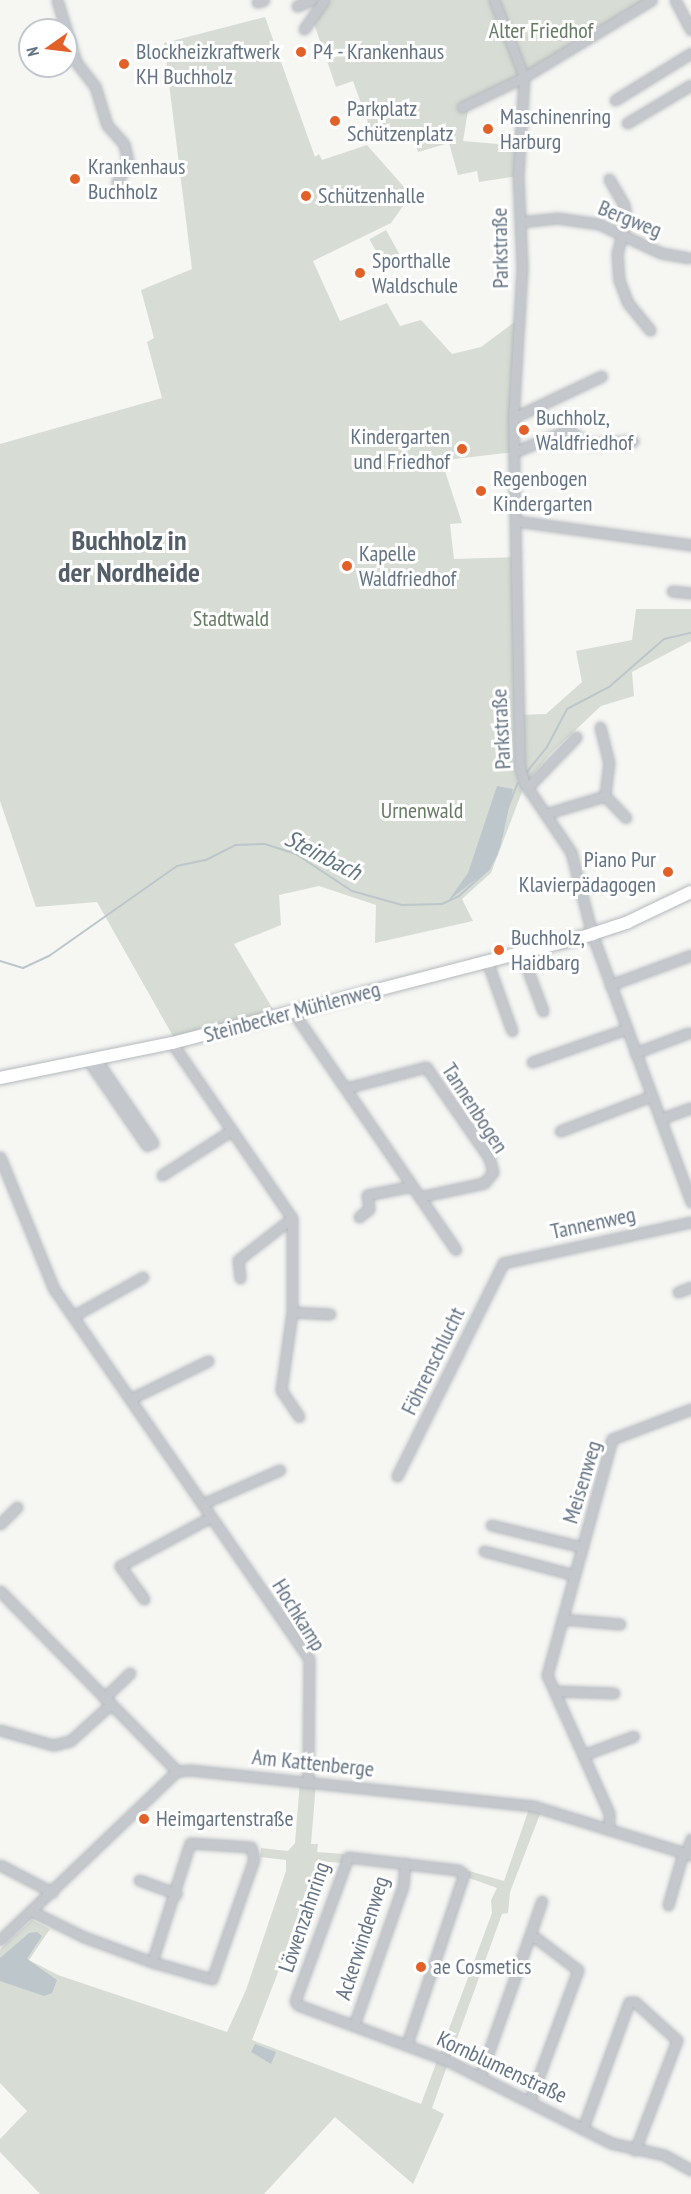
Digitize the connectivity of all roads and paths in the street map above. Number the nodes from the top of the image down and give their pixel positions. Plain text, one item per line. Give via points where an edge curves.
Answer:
1 (57, 0) edge
2 (311, 0) edge
3 (324, 0) edge
4 (494, 0) edge
5 (651, 0) edge
6 (675, 0) edge
7 (297, 6) dead end
8 (304, 29) dead end
9 (691, 30) edge
10 (691, 53) edge
11 (524, 77) junction
12 (691, 85) edge
13 (615, 100) dead end
14 (462, 107) dead end
15 (627, 123) dead end
16 (609, 179) dead end
17 (117, 182) dead end
18 (520, 222) junction
19 (623, 234) junction
20 (689, 258) dead end
21 (650, 330) dead end
22 (602, 376) dead end
23 (513, 418) junction
24 (633, 441) dead end
25 (514, 452) junction
26 (516, 521) junction
27 (691, 545) edge
28 (672, 591) dead end
29 (691, 593) edge
30 (600, 727) dead end
31 (576, 737) dead end
32 (527, 788) junction
33 (605, 796) junction
34 (545, 814) junction
35 (626, 818) dead end
36 (691, 892) edge
37 (592, 934) junction
38 (521, 952) junction
39 (691, 955) edge
40 (487, 961) junction
41 (610, 985) junction
42 (543, 1011) dead end
43 (293, 1012) junction
44 (626, 1029) junction
45 (512, 1031) dead end
46 (687, 1033) dead end
47 (172, 1043) junction
48 (635, 1053) junction
49 (92, 1059) junction
50 (532, 1062) dead end
51 (0, 1078) edge
52 (346, 1088) junction
53 (651, 1096) junction
54 (691, 1108) edge
55 (660, 1119) junction
56 (232, 1130) junction
57 (560, 1131) dead end
58 (150, 1144) dead end
59 (0, 1157) edge
60 (162, 1175) dead end
61 (4, 1178) edge
62 (412, 1186) junction
63 (419, 1197) junction
64 (691, 1202) edge
65 (359, 1217) dead end
66 (292, 1218) junction
67 (691, 1222) edge
68 (456, 1250) dead end
69 (503, 1263) joint
70 (143, 1277) dead end
71 (240, 1278) dead end
72 (691, 1287) edge
73 (678, 1292) dead end
74 (292, 1312) junction
75 (330, 1314) dead end
76 (73, 1316) junction
77 (208, 1362) dead end
78 (130, 1398) junction
79 (691, 1409) edge
80 (299, 1417) dead end
81 (280, 1470) dead end
82 (397, 1476) dead end
83 (202, 1504) junction
84 (17, 1507) dead end
85 (211, 1517) junction
86 (0, 1524) edge
87 (491, 1525) dead end
88 (582, 1547) junction
89 (484, 1551) dead end
90 (574, 1575) junction
91 (0, 1591) edge
92 (144, 1599) dead end
93 (562, 1619) junction
94 (620, 1624) dead end
95 (130, 1673) dead end
96 (555, 1692) junction
97 (614, 1693) dead end
98 (108, 1701) junction
99 (0, 1730) edge
100 (634, 1736) dead end
101 (583, 1755) junction
102 (177, 1771) junction
103 (308, 1782) junction
104 (609, 1830) junction
105 (691, 1839) edge
106 (687, 1854) edge
107 (405, 1863) junction
108 (0, 1865) edge
109 (139, 1880) dead end
110 (52, 1892) junction
111 (177, 1894) junction
112 (542, 1901) dead end
113 (668, 1905) dead end
114 (31, 1911) junction
115 (529, 1938) junction
116 (0, 1940) edge
117 (152, 1962) junction
118 (295, 2001) joint
119 (354, 2025) junction
120 (407, 2044) junction
121 (480, 2076) junction
122 (530, 2100) junction
123 (583, 2128) junction
124 (636, 2150) junction
125 (691, 2170) edge

1 - 17 street via 76,62 95,86 107,125 124,144 128,162
2 - 7 street
3 - 8 street
4 - 11 street, Parkstraße
5 - 11 street
6 - 9 street
10 - 13 street
11 - 14 street
11 - 18 street, Parkstraße
12 - 15 street
16 - 19 street via 624,205
18 - 19 street, Bergweg via 573,219
18 - 23 street, Parkstraße via 522,278
19 - 20 street, Bergweg via 661,253
19 - 21 street via 617,253 619,280 628,303
22 - 23 street
23 - 25 street, Parkstraße
24 - 25 street via 589,444 568,430
25 - 26 street, Parkstraße
26 - 27 street
26 - 32 street, Parkstraße via 518,742 520,768
28 - 29 street
30 - 33 street via 609,762
31 - 32 street, Parkstraße
32 - 34 street, Parkstraße
33 - 34 street
33 - 35 street
34 - 37 street, Parkstraße via 571,852
36 - 37 street, Steinbecker Mühlenweg via 628,922
37 - 38 street, Steinbecker Mühlenweg
37 - 41 street, Parkstraße
38 - 40 street, Steinbecker Mühlenweg
38 - 42 street
39 - 41 street
40 - 43 street, Steinbecker Mühlenweg
40 - 45 street
41 - 44 street, Parkstraße
43 - 47 street, Steinbecker Mühlenweg
43 - 52 street
44 - 48 street, Parkstraße
44 - 50 street
46 - 48 street
47 - 49 street, Steinbecker Mühlenweg
47 - 56 street
48 - 53 street, Parkstraße
49 - 51 street, Steinbecker Mühlenweg
49 - 58 street
52 - 62 street
52 - 63 street, Tannenbogen via 426,1067 489,1158 493,1172 484,1183
53 - 55 street, Parkstraße
53 - 57 street
54 - 55 street
55 - 64 street, Parkstraße
56 - 60 street
56 - 66 street
59 - 61 street, Hochkamp
61 - 76 street, Hochkamp via 54,1289
62 - 63 street
62 - 65 street via 368,1196 369,1209
63 - 68 street
66 - 71 street via 238,1260
66 - 74 street
67 - 69 street, Tannenweg
69 - 82 street, Föhrenschlucht
70 - 76 street
72 - 73 street
74 - 75 street
74 - 80 street via 281,1390
76 - 78 street, Hochkamp
77 - 78 street
78 - 83 street, Hochkamp
79 - 88 street, Meisenweg via 612,1439
81 - 83 street
83 - 85 street, Hochkamp
84 - 86 street
85 - 92 street via 120,1566
85 - 103 street, Hochkamp via 309,1659
87 - 88 street, Meisenweg
88 - 90 street, Meisenweg
89 - 90 street
90 - 93 street, Meisenweg
91 - 98 street
93 - 94 street
93 - 96 street, Meisenweg via 547,1675
95 - 98 street
96 - 97 street
96 - 101 street, Meisenweg
98 - 99 street via 70,1741 53,1745
98 - 102 street
100 - 101 street
101 - 104 street, Meisenweg via 609,1813
102 - 103 street, Am Kattenberge
102 - 110 street
103 - 104 street, Am Kattenberge via 533,1806
104 - 106 street, Am Kattenberge
105 - 106 street
106 - 113 street
107 - 118 street, Löwenzahnring via 345,1860
107 - 119 street, Ackerwindenweg via 403,1886
107 - 120 street, Löwenzahnring via 464,1874
108 - 110 street
109 - 111 street
110 - 114 street
111 - 117 street
111 - 117 street via 194,1841 250,1847 254,1852 212,1979
112 - 115 street
114 - 116 street
114 - 117 street via 84,1937
115 - 121 street
115 - 122 street via 536,1938 578,1970
118 - 119 street, Kornblumenstraße
119 - 120 street, Kornblumenstraße
120 - 121 street, Kornblumenstraße
121 - 122 street, Kornblumenstraße
122 - 123 street, Kornblumenstraße
123 - 124 street, Kornblumenstraße
123 - 124 street via 629,2002 635,2002 677,2040
124 - 125 street, Kornblumenstraße via 664,2155

